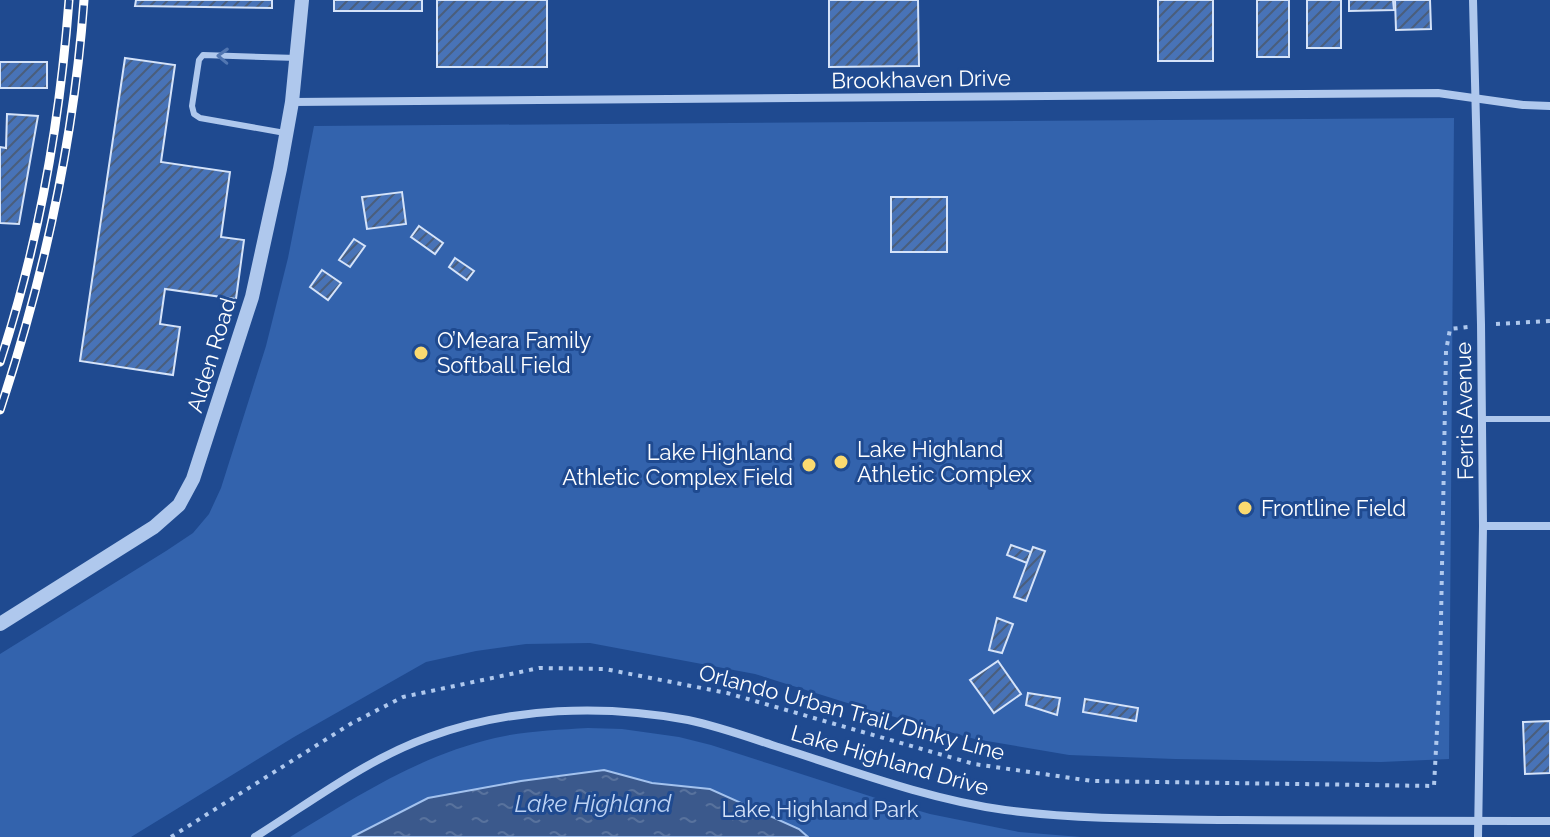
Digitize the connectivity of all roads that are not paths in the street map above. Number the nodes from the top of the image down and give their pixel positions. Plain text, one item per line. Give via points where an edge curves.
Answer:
1 (302, 0) edge
2 (1473, 0) edge
3 (297, 58) junction
4 (1476, 99) junction
5 (292, 102) junction
6 (1550, 106) edge
7 (286, 133) junction
8 (1482, 419) junction
9 (1550, 419) edge
10 (1483, 526) junction
11 (1550, 526) edge
12 (0, 624) edge
13 (1479, 821) junction
14 (1550, 821) edge
15 (255, 837) edge
16 (1478, 837) edge

1 - 3 street, Alden Road
2 - 4 street, Ferris Avenue
3 - 5 street, Alden Road
3 -> 7 lane via 203,55 192,106 200,118
4 - 5 street, Brookhaven Drive via 1423,93
4 - 6 street, Brookhaven Drive
4 - 8 street, Ferris Avenue
5 - 7 street, Alden Road
7 - 12 street, Alden Road via 252,297 193,479 179,505 154,527
8 - 9 lane
8 - 10 street, Ferris Avenue
10 - 11 street
10 - 13 street, Ferris Avenue
13 - 14 street, Lake Highland Drive
13 - 15 street, Lake Highland Drive via 1132,819 1002,810 900,786 691,721 595,710 510,717 429,737 390,754
13 - 16 street, Ferris Avenue

